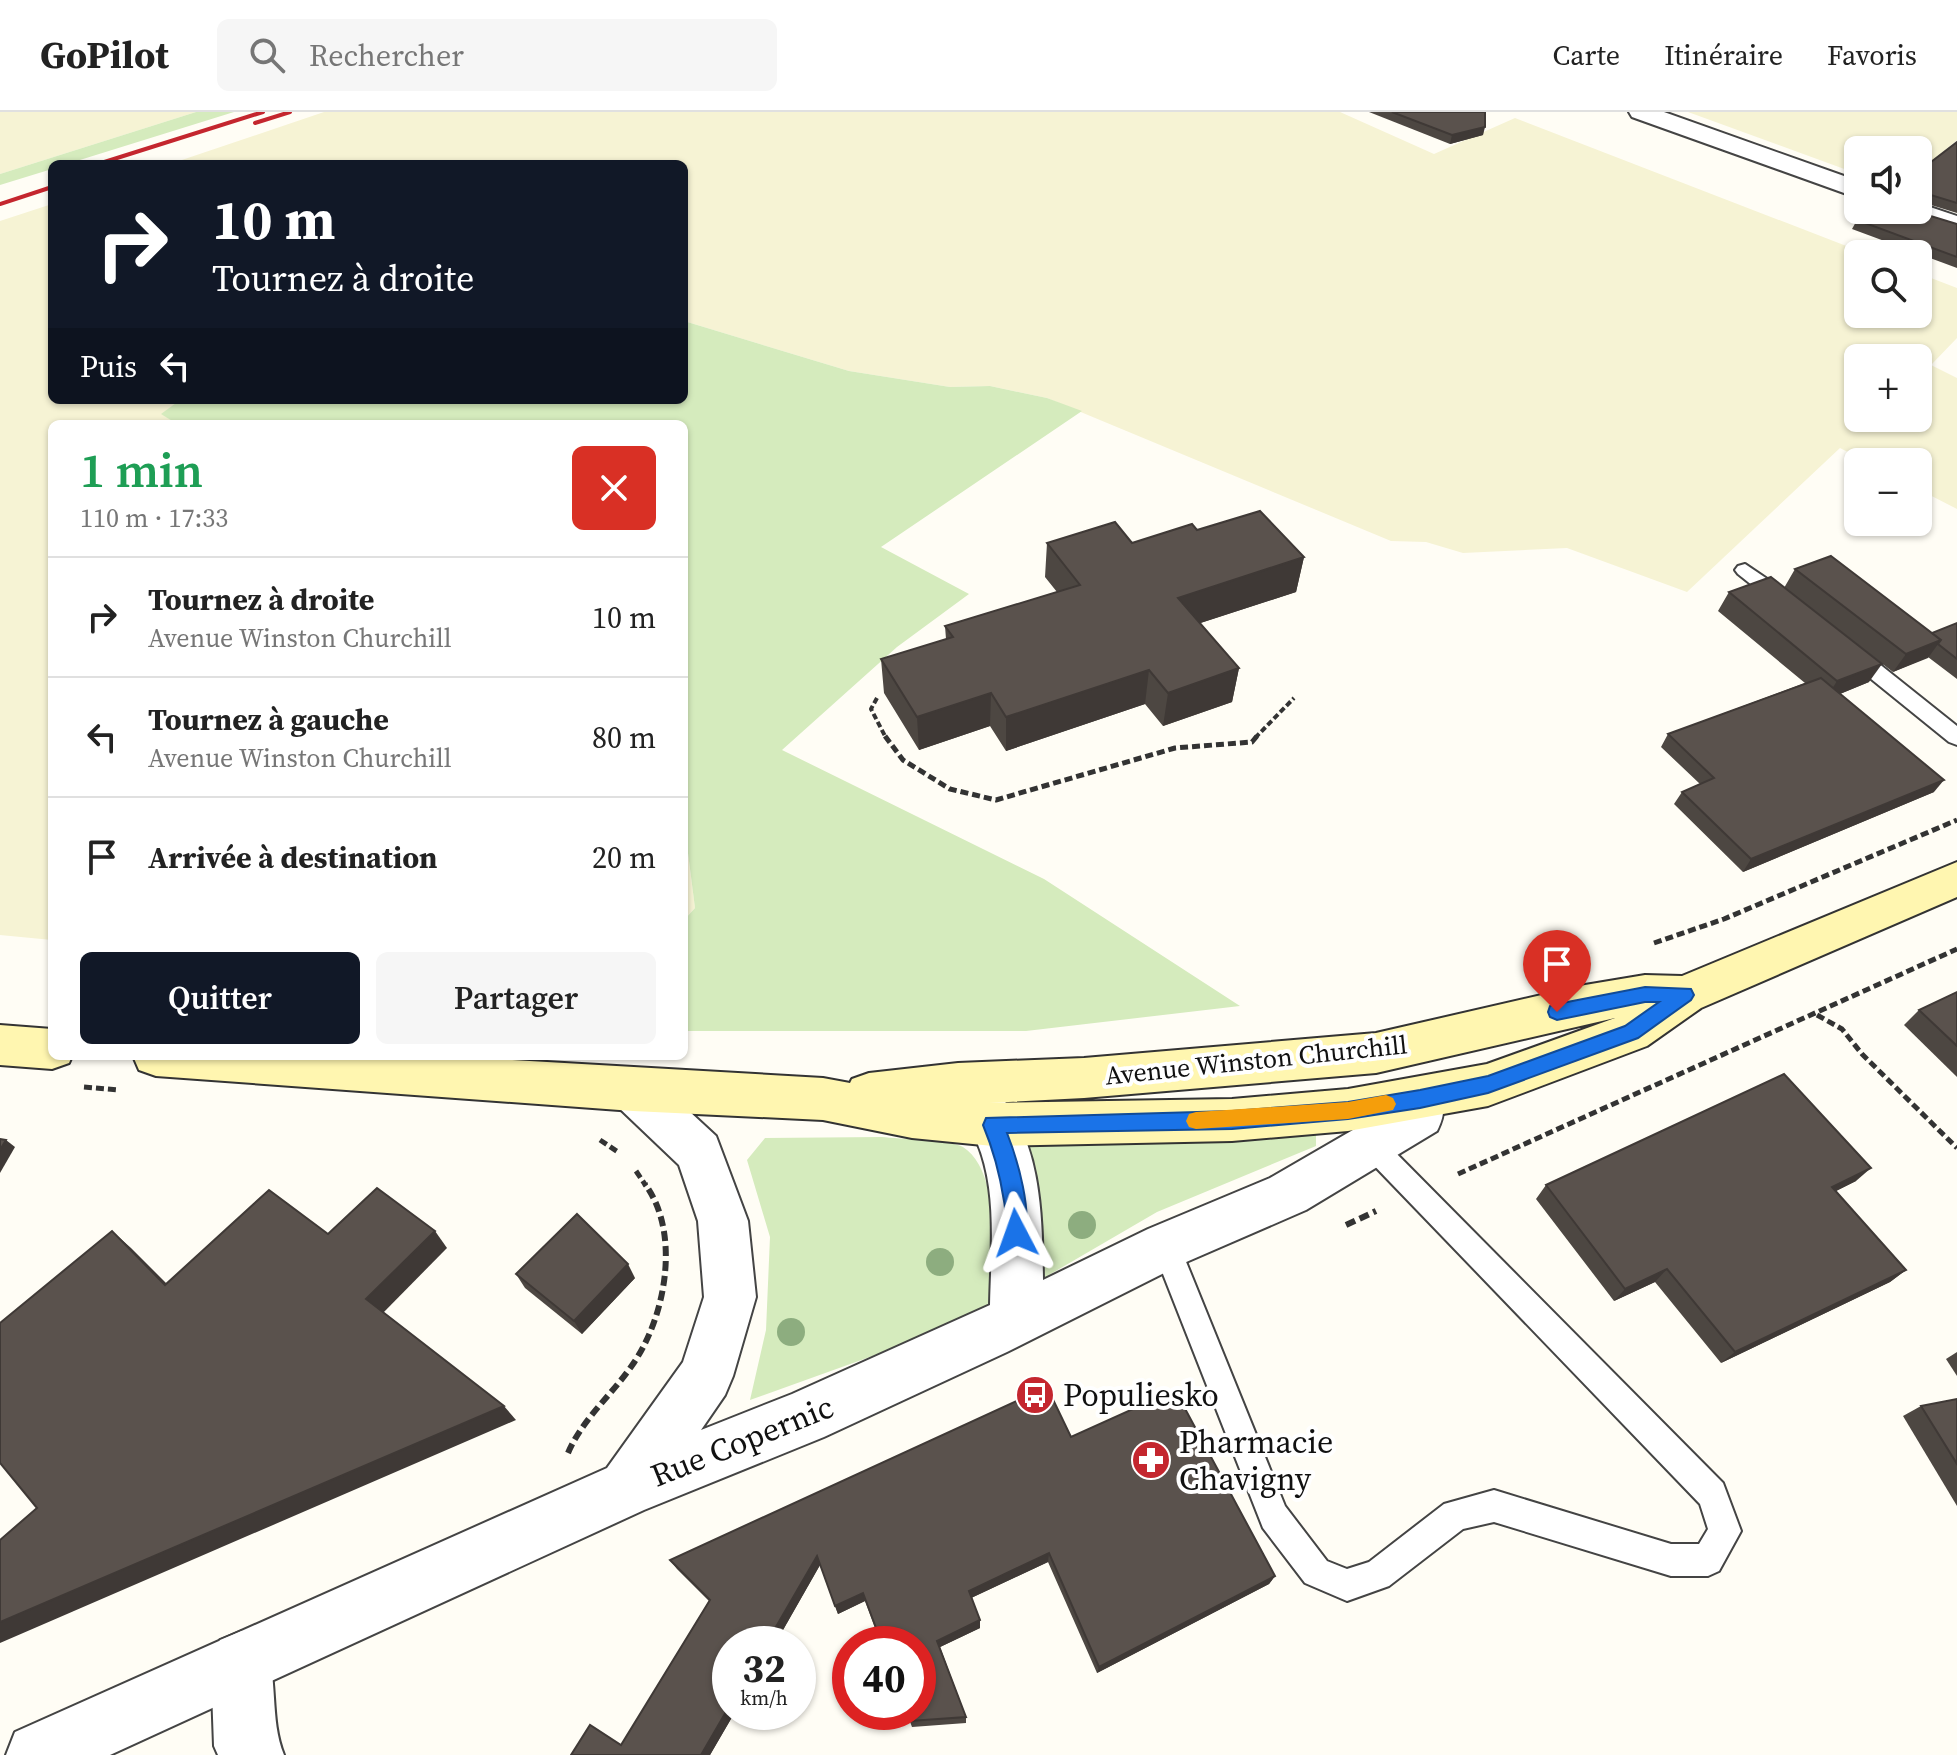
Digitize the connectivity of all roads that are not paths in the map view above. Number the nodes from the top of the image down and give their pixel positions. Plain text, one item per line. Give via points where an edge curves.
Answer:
1 (1641, 112) edge
2 (1844, 185) edge
3 (1932, 216) edge
4 (1957, 225) edge
5 (1745, 570) dead end
6 (1795, 608) edge
7 (1832, 637) edge
8 (1957, 737) edge
9 (1957, 879) edge
10 (1685, 995) junction
11 (1585, 1004) junction
12 (0, 1045) edge
13 (48, 1049) edge
14 (142, 1073) edge
15 (958, 1084) junction
16 (633, 1090) junction
17 (823, 1099) junction
18 (1420, 1099) junction
19 (993, 1125) junction
20 (1373, 1147) junction
21 (1166, 1246) junction
22 (1017, 1318) junction
23 (627, 1488) junction
24 (242, 1662) junction
25 (38, 1755) edge
26 (252, 1755) edge

1 - 2 street
3 - 4 street
5 - 6 lane
7 - 8 lane
9 - 10 main road, Avenue Winston Churchill
10 - 11 main road, Avenue Winston Churchill via 1645,994
10 - 18 main road, Avenue Winston Churchill via 1631,1032 1488,1085
11 - 15 main road, Avenue Winston Churchill via 1376,1053
11 - 18 main road via 1525,1042 1435,1064 1418,1076
12 - 13 main road
14 - 16 main road, Avenue Winston Churchill
15 - 17 main road, Avenue Winston Churchill
15 - 19 street
16 - 17 main road, Avenue Winston Churchill
16 - 23 street via 699,1152 723,1221 730,1297 706,1376
17 - 19 main road, Avenue Winston Churchill via 912,1117
18 - 19 main road, Avenue Winston Churchill via 1232,1120
18 - 20 street, Rue Copernic via 1420,1116
19 - 22 street via 1016,1205
20 - 21 street, Rue Copernic via 1288,1194
20 - 21 lane via 1712,1494 1725,1531 1708,1560 1671,1560 1494,1506 1455,1515 1378,1575 1347,1585 1316,1572 1274,1517
21 - 22 street, Rue Copernic
22 - 23 street, Rue Copernic via 804,1417
23 - 24 street, Rue Copernic
24 - 25 street, Rue Copernic
24 - 26 street via 246,1746

